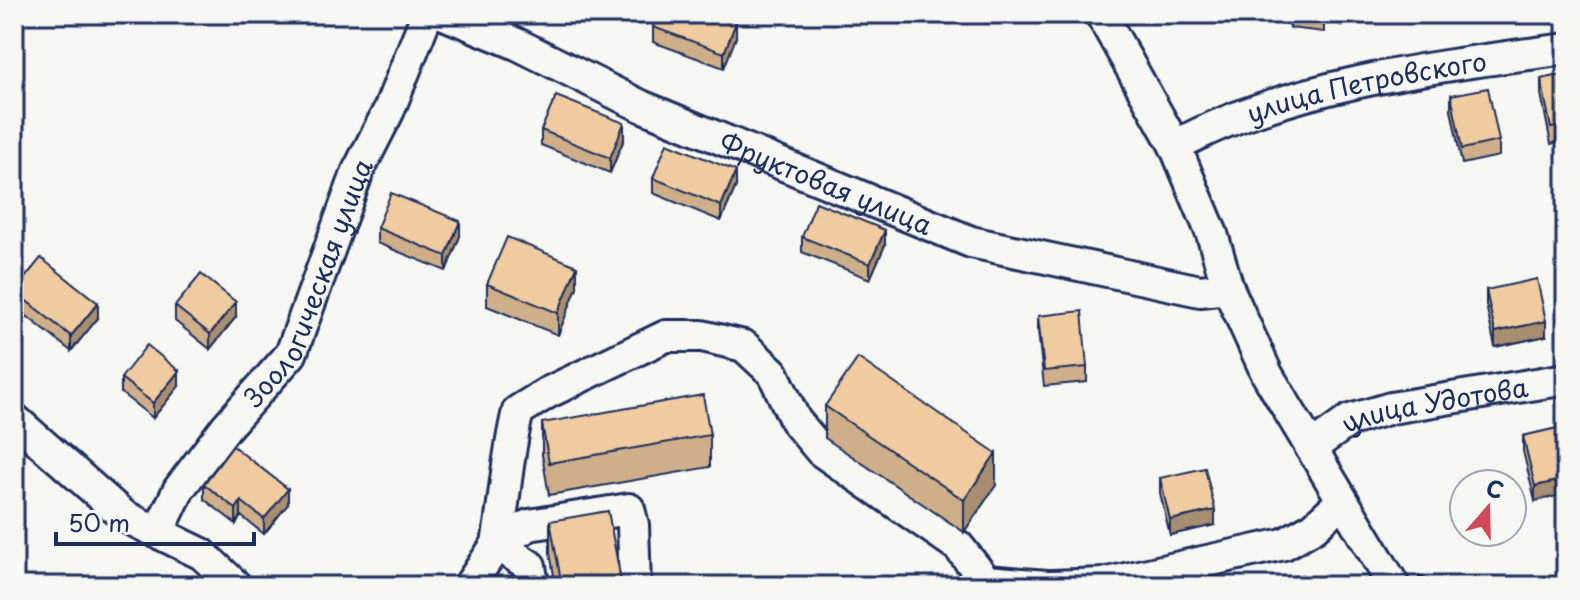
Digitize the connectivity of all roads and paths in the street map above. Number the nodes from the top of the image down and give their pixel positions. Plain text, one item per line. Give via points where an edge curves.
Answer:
1 (427, 14) edge
2 (444, 14) edge
3 (1101, 14) edge
4 (1566, 49) edge
5 (1175, 146) junction
6 (1228, 288) junction
7 (1566, 379) edge
8 (19, 434) edge
9 (1311, 448) junction
10 (1342, 501) junction
11 (158, 533) junction
12 (497, 544) junction
13 (984, 583) edge
14 (236, 586) edge
15 (469, 586) edge
16 (533, 586) edge
17 (635, 586) edge
18 (1049, 586) edge
19 (1394, 586) edge

1 - 11 street, Зоологическая улица via 358,171 291,354 179,489
2 - 6 street, Фруктовая улица via 641,106 971,242 1200,291
3 - 5 street
4 - 5 street, улица Петровского via 1369,81 1221,121
5 - 6 street
6 - 9 street via 1267,374
7 - 9 street, улица Удотова via 1391,408 1350,420
8 - 11 street via 124,516
9 - 10 street
10 - 18 street via 1314,527 1284,544 1103,584
10 - 19 street
11 - 14 street via 202,554
12 - 13 street via 507,491 506,456 518,411 666,336 702,336 744,346 773,373 795,420 821,451 958,546
12 - 15 street
12 - 16 street via 530,566
12 - 17 street via 529,525 629,509
13 - 18 street

